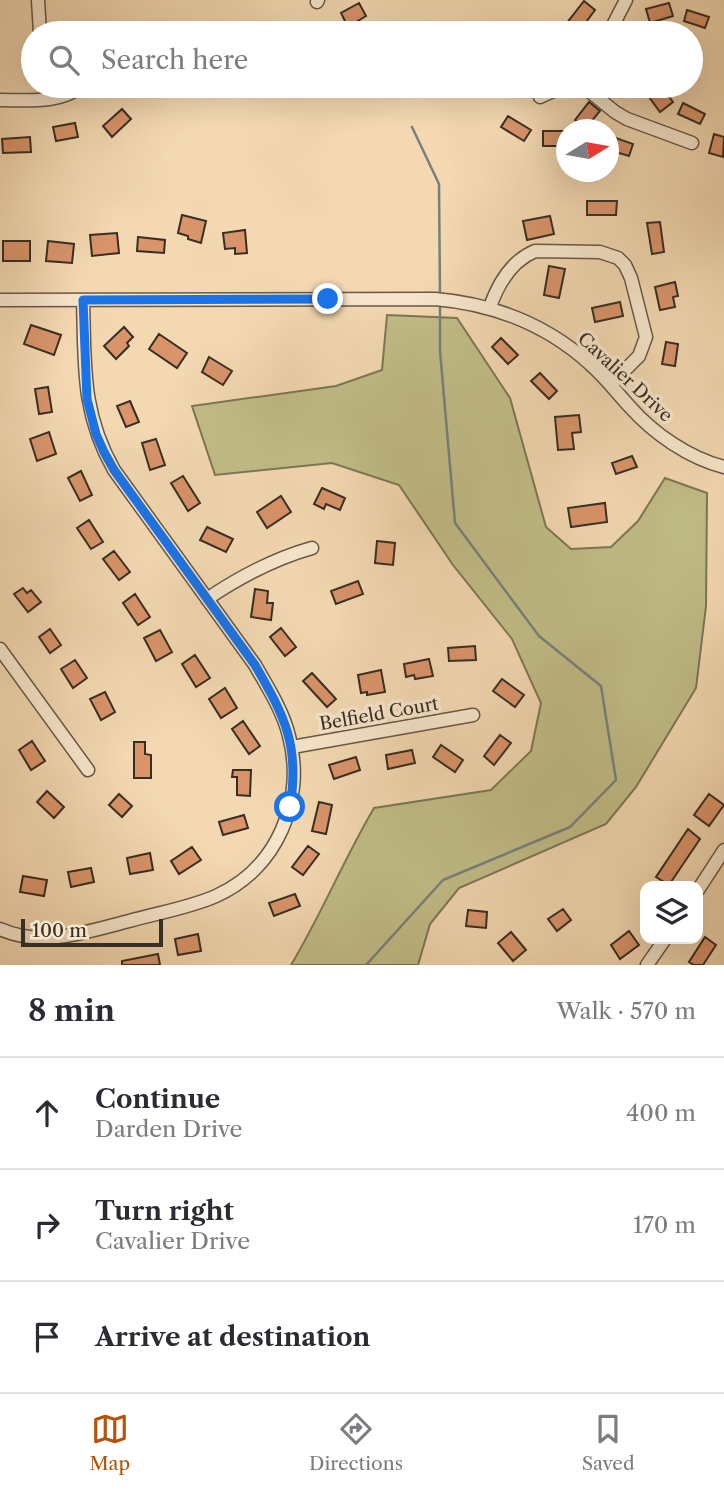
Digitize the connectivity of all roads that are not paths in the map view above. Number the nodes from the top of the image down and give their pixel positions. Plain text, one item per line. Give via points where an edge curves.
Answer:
1 (38, 0) edge
2 (626, 0) edge
3 (39, 21) edge
4 (615, 21) edge
5 (45, 98) edge
6 (598, 98) edge
7 (35, 99) joint
8 (0, 100) edge
9 (692, 144) dead end
10 (0, 300) edge
11 (83, 300) junction
12 (490, 307) junction
13 (611, 384) junction
14 (724, 467) edge
15 (312, 548) dead end
16 (207, 599) junction
17 (2, 657) edge
18 (473, 715) dead end
19 (292, 747) junction
20 (88, 771) dead end
21 (724, 850) edge
22 (703, 882) edge
23 (0, 929) edge
24 (662, 944) edge
25 (647, 965) edge

1 - 3 street
2 - 4 street
5 - 7 street
6 - 9 street via 627,119
7 - 8 street
10 - 11 street, Cavalier Drive
11 - 12 street, Cavalier Drive via 435,299
11 - 16 street via 86,389 96,434 114,470
12 - 13 street, Cavalier Drive via 551,334
12 - 13 street via 511,269 535,251 600,251 618,258 631,278 646,337 639,356
13 - 14 street, Cavalier Drive via 664,438
15 - 16 street via 252,570
16 - 19 street via 264,681 285,721
17 - 20 street
18 - 19 street, Belfield Court
19 - 23 street via 293,786 285,825 257,868 231,888 194,904 62,937 27,938
21 - 22 street
24 - 25 street

